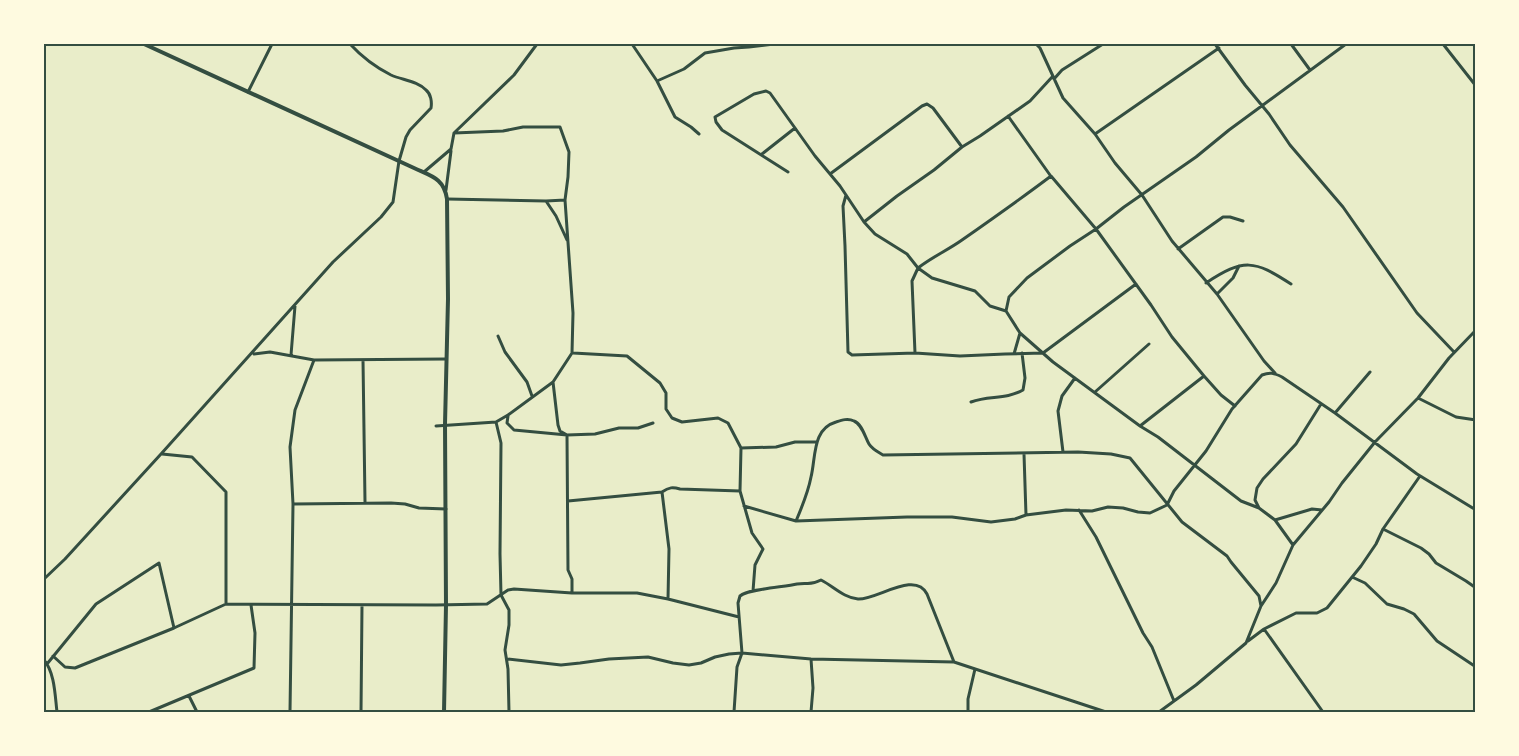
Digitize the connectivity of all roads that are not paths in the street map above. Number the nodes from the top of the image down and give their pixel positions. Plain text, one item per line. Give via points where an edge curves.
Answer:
1 (144, 44) edge
2 (272, 44) edge
3 (350, 44) edge
4 (537, 44) edge
5 (632, 44) edge
6 (774, 44) edge
7 (1036, 44) edge
8 (1102, 44) edge
9 (1215, 44) edge
10 (1291, 44) edge
11 (1346, 44) edge
12 (1443, 44) edge
13 (1219, 48) junction
14 (1310, 70) junction
15 (1053, 78) junction
16 (657, 81) junction
17 (1476, 86) edge
18 (248, 92) junction
19 (1262, 106) junction
20 (1008, 116) junction
21 (795, 128) junction
22 (454, 133) junction
23 (699, 134) dead end
24 (1095, 134) junction
25 (962, 147) junction
26 (451, 149) junction
27 (762, 154) junction
28 (399, 161) junction
29 (424, 172) junction
30 (788, 172) dead end
31 (830, 174) junction
32 (1051, 176) junction
33 (446, 190) junction
34 (846, 194) junction
35 (1142, 195) junction
36 (447, 199) junction
37 (565, 200) junction
38 (546, 201) junction
39 (1243, 221) dead end
40 (864, 222) junction
41 (1096, 229) junction
42 (567, 241) junction
43 (1178, 249) junction
44 (1239, 266) junction
45 (918, 268) junction
46 (1206, 283) junction
47 (1136, 284) junction
48 (1291, 284) dead end
49 (1216, 294) junction
50 (295, 305) junction
51 (1006, 311) junction
52 (1476, 330) edge
53 (1020, 333) junction
54 (498, 336) dead end
55 (1149, 344) dead end
56 (1455, 352) junction
57 (572, 353) junction
58 (915, 353) junction
59 (1043, 353) junction
60 (252, 354) junction
61 (1014, 354) junction
62 (1022, 354) junction
63 (291, 355) junction
64 (446, 359) junction
65 (314, 360) junction
66 (363, 360) junction
67 (1370, 372) dead end
68 (1276, 374) junction
69 (1204, 376) junction
70 (1075, 378) junction
71 (553, 382) junction
72 (1095, 392) junction
73 (532, 396) junction
74 (1418, 398) junction
75 (971, 402) dead end
76 (1322, 404) junction
77 (1235, 406) junction
78 (1335, 413) junction
79 (508, 415) junction
80 (1476, 420) edge
81 (496, 422) junction
82 (653, 423) dead end
83 (445, 424) junction
84 (436, 426) dead end
85 (1140, 426) junction
86 (567, 435) junction
87 (817, 442) junction
88 (1375, 442) junction
89 (741, 448) junction
90 (1063, 452) junction
91 (1024, 453) junction
92 (161, 454) junction
93 (1195, 466) junction
94 (1420, 476) junction
95 (740, 491) junction
96 (662, 492) junction
97 (567, 501) junction
98 (365, 502) junction
99 (293, 504) junction
100 (1167, 505) junction
101 (744, 506) junction
102 (1259, 508) junction
103 (446, 509) junction
104 (1079, 510) junction
105 (1323, 510) junction
106 (1476, 510) edge
107 (1026, 515) junction
108 (1275, 520) junction
109 (796, 521) junction
110 (1383, 529) junction
111 (1293, 545) junction
112 (1352, 577) junction
113 (44, 579) edge
114 (1476, 588) edge
115 (753, 591) junction
116 (572, 593) junction
117 (501, 595) junction
118 (668, 599) junction
119 (226, 604) junction
120 (251, 604) junction
121 (292, 604) junction
122 (362, 605) junction
123 (446, 605) junction
124 (1261, 606) junction
125 (739, 617) junction
126 (174, 628) junction
127 (1264, 629) junction
128 (1246, 643) junction
129 (742, 653) junction
130 (52, 656) junction
131 (507, 658) junction
132 (811, 659) junction
133 (45, 662) edge
134 (954, 662) junction
135 (1476, 667) edge
136 (975, 669) junction
137 (189, 696) junction
138 (1174, 701) junction
139 (1165, 711) edge
140 (57, 712) edge
141 (149, 712) edge
142 (197, 712) edge
143 (290, 712) edge
144 (361, 712) edge
145 (444, 712) edge
146 (509, 712) edge
147 (734, 712) edge
148 (811, 712) edge
149 (968, 712) edge
150 (1106, 712) edge
151 (1159, 712) edge
152 (1323, 712) edge

1 - 18 street
2 - 18 street
3 - 28 street via 365,60 418,84 430,96 431,108 410,130
4 - 22 street via 514,75
5 - 16 street
6 - 16 street via 705,53 684,69
7 - 15 street
8 - 15 street
9 - 13 street
10 - 14 street
11 - 14 street
12 - 17 street
13 - 19 street
13 - 24 street
14 - 19 street
15 - 20 street
15 - 24 street via 1064,98
16 - 23 street via 675,117
18 - 28 street
19 - 35 street
19 - 56 street via 1343,207 1417,313
20 - 25 street
20 - 32 street
21 - 27 street
21 - 27 street via 766,91 715,117 722,130
21 - 31 street
22 - 26 street
22 - 37 street via 561,127 569,152
24 - 35 street
25 - 31 street via 933,108 922,106
25 - 40 street
26 - 29 street
26 - 33 street
27 - 30 street
28 - 29 street
28 - 50 street via 393,202
29 - 33 street via 440,181
31 - 34 street
32 - 41 street
32 - 45 street
33 - 36 street
34 - 40 street
34 - 58 street via 843,206 848,352
35 - 41 street
35 - 43 street
36 - 38 street
36 - 64 street
37 - 38 street
37 - 42 street
38 - 42 street
39 - 43 street via 1223,217
40 - 45 street via 875,234 907,254
41 - 47 street
41 - 51 street via 1027,278 1009,297
42 - 57 street
43 - 46 street
44 - 46 street
44 - 48 street via 1254,264
44 - 49 street
45 - 51 street via 932,278 975,291 990,306
45 - 58 street via 912,281
46 - 49 street
47 - 59 street
47 - 69 street
49 - 68 street
50 - 60 street
50 - 63 street
51 - 53 street
52 - 56 street
53 - 59 street
53 - 61 street
54 - 73 street
55 - 72 street
56 - 74 street
57 - 71 street
57 - 89 street via 627,356 660,383 672,418 682,422 718,418 728,423
58 - 61 street
59 - 62 street
59 - 70 street
60 - 63 street
60 - 92 street
61 - 62 street
62 - 75 street via 1023,390 1012,396
63 - 65 street
64 - 66 street
64 - 83 street
65 - 66 street
65 - 99 street via 295,410 290,447
66 - 98 street
67 - 78 street
68 - 76 street
68 - 77 street via 1262,375
69 - 77 street
69 - 85 street
70 - 72 street
70 - 90 street via 1062,396 1058,411
71 - 73 street
71 - 86 street via 558,425
72 - 85 street
73 - 79 street
74 - 80 street via 1456,417
74 - 88 street
76 - 78 street
76 - 102 street via 1296,444 1257,488 1255,500
77 - 93 street
78 - 88 street
79 - 81 street
79 - 86 street via 507,423 514,430
81 - 83 street
81 - 117 street via 501,443
82 - 86 street
83 - 84 street
83 - 103 street
85 - 93 street
86 - 97 street
87 - 89 street
87 - 91 street via 830,424 845,419 858,423 870,446 883,455
87 - 109 street via 812,476
88 - 94 street
88 - 105 street
89 - 95 street
90 - 91 street
90 - 100 street via 1130,458
91 - 107 street
92 - 113 street
92 - 119 street via 192,458 226,492
93 - 100 street
93 - 102 street via 1241,501
94 - 106 street
94 - 110 street
95 - 96 street via 672,487
95 - 101 street
96 - 97 street
96 - 118 street via 669,549
97 - 116 street
98 - 99 street
98 - 103 street
99 - 121 street
100 - 104 street via 1150,513 1108,507
100 - 124 street via 1182,522 1223,552 1259,596
101 - 109 street
101 - 115 street via 752,533 763,549 755,565
102 - 108 street
103 - 123 street
104 - 107 street
104 - 138 street via 1152,647
105 - 108 street via 1312,508
105 - 111 street
107 - 109 street via 991,522 952,517
108 - 111 street
110 - 112 street
110 - 114 street via 1421,548 1436,563
111 - 124 street via 1276,584
112 - 127 street via 1327,608 1317,613 1296,613
112 - 135 street via 1365,583 1387,604 1414,614 1437,641
115 - 125 street via 740,596
115 - 134 street via 821,580 857,599 906,585 923,587
116 - 117 street via 514,589
116 - 118 street via 637,593
117 - 123 street via 487,604
117 - 131 street via 508,610
118 - 125 street
119 - 120 street
119 - 126 street
120 - 121 street
120 - 137 street via 254,668
121 - 122 street
121 - 143 street
122 - 123 street
122 - 144 street
123 - 145 street
124 - 128 street
125 - 129 street
126 - 130 street via 75,668 65,667
126 - 130 street via 159,563 96,604
127 - 128 street
127 - 152 street
128 - 138 street
129 - 131 street via 689,665 648,657 561,665
129 - 132 street
129 - 147 street via 737,667
130 - 133 street
131 - 146 street
132 - 134 street
132 - 148 street
133 - 140 street
134 - 136 street
136 - 149 street
136 - 150 street
137 - 141 street
137 - 142 street
138 - 139 street
139 - 151 street

